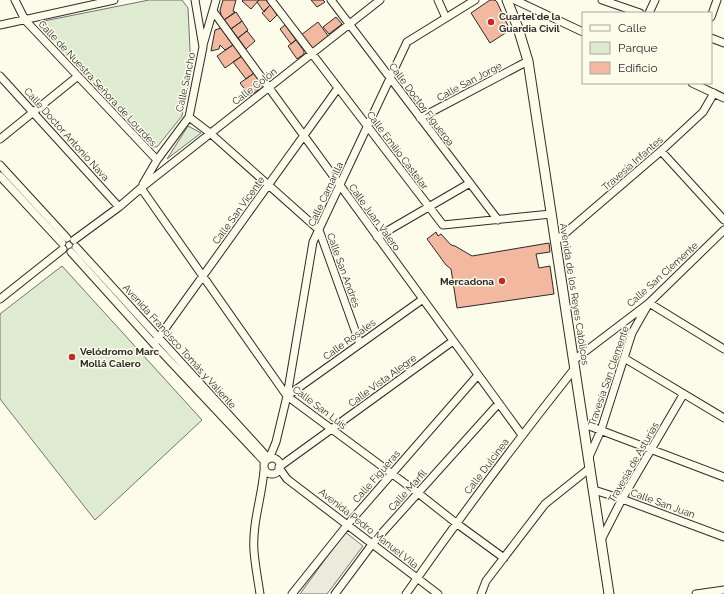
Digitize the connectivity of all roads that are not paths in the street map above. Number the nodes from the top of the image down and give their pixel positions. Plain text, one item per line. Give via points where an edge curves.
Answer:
1 (15, 0) edge
2 (114, 0) edge
3 (195, 0) edge
4 (216, 0) edge
5 (271, 0) edge
6 (331, 0) edge
7 (380, 0) edge
8 (438, 0) edge
9 (475, 0) edge
10 (507, 0) edge
11 (515, 0) edge
12 (602, 0) edge
13 (655, 0) edge
14 (717, 0) edge
15 (614, 2) edge
16 (213, 11) junction
17 (638, 12) edge
18 (649, 12) edge
19 (712, 14) edge
20 (446, 18) junction
21 (25, 20) junction
22 (349, 24) junction
23 (0, 25) edge
24 (582, 32) edge
25 (712, 38) edge
26 (724, 43) edge
27 (203, 47) junction
28 (312, 54) junction
29 (528, 61) junction
30 (0, 76) edge
31 (78, 76) junction
32 (390, 78) junction
33 (694, 84) edge
34 (269, 87) junction
35 (338, 88) junction
36 (714, 93) junction
37 (724, 98) edge
38 (34, 112) junction
39 (189, 116) junction
40 (420, 118) junction
41 (368, 127) junction
42 (210, 133) junction
43 (304, 135) junction
44 (0, 138) edge
45 (661, 151) junction
46 (157, 160) junction
47 (0, 165) edge
48 (0, 176) edge
49 (470, 184) junction
50 (268, 185) junction
51 (340, 185) junction
52 (141, 188) junction
53 (119, 207) junction
54 (429, 207) junction
55 (552, 214) junction
56 (498, 220) junction
57 (724, 220) edge
58 (318, 230) junction
59 (724, 230) edge
60 (377, 236) junction
61 (556, 241) junction
62 (69, 245) junction
63 (203, 277) junction
64 (0, 299) edge
65 (423, 299) junction
66 (649, 303) junction
67 (156, 341) junction
68 (453, 341) junction
69 (360, 344) junction
70 (724, 349) edge
71 (624, 358) junction
72 (574, 364) junction
73 (478, 375) junction
74 (683, 395) junction
75 (287, 396) junction
76 (499, 404) junction
77 (724, 418) edge
78 (584, 424) junction
79 (332, 429) junction
80 (601, 430) junction
81 (522, 435) junction
82 (276, 442) junction
83 (652, 449) junction
84 (589, 457) junction
85 (266, 464) junction
86 (280, 465) junction
87 (590, 468) junction
88 (391, 473) junction
89 (274, 474) junction
90 (724, 477) edge
91 (287, 478) junction
92 (263, 488) junction
93 (594, 490) junction
94 (418, 492) junction
95 (622, 499) junction
96 (456, 523) junction
97 (348, 524) junction
98 (724, 537) edge
99 (601, 540) junction
100 (373, 544) junction
101 (504, 558) junction
102 (417, 578) junction
103 (724, 590) edge
104 (260, 594) edge
105 (292, 594) edge
106 (335, 594) edge
107 (406, 594) edge
108 (438, 594) edge
109 (481, 594) edge
110 (609, 594) edge
111 (696, 594) edge

1 - 21 street, Calle de Nuestra Señora de Lourdes
2 - 21 street
3 - 27 street, Calle Sancho
4 - 16 street, Calle Sancho
5 - 28 street, Calle Emilio Castelar
6 - 22 street, Calle Doctor Figueroa
7 - 22 street, Calle Colón
8 - 20 street
9 - 20 street, Calle Camarilla
10 - 29 street, Avenida de los Reyes Católicos
11 - 24 street
12 - 15 street
13 - 18 street
14 - 19 street
15 - 17 street
16 - 27 street, Calle Sancho
16 - 34 street, Calle Juan Valero
20 - 32 street, Calle Camarilla via 407,42
21 - 23 street
21 - 31 street, Calle de Nuestra Señora de Lourdes
22 - 28 street, Calle Colón
22 - 32 street, Calle Doctor Figueroa
25 - 26 street
27 - 39 street, Calle Sancho
28 - 34 street, Calle Colón
28 - 35 street, Calle Emilio Castelar
29 - 40 street, Calle San Jorge
29 - 55 street, Avenida de los Reyes Católicos
30 - 38 street, Calle Doctor Antonio Nava
31 - 38 street
31 - 46 street, Calle de Nuestra Señora de Lourdes
32 - 40 street, Calle Doctor Figueroa
32 - 41 street, Calle Camarilla
33 - 36 street
34 - 42 street, Calle Colón
34 - 43 street, Calle Juan Valero
35 - 41 street, Calle Emilio Castelar
35 - 43 street, Calle San Vicente
36 - 37 street
36 - 45 street, Travesía Infantes via 703,112
38 - 44 street
38 - 53 street, Calle Doctor Antonio Nava
39 - 42 street, Calle San Andrés
39 - 46 street, Calle Sancho
40 - 49 street, Calle Doctor Figueroa
41 - 51 street, Calle Camarilla
41 - 54 street, Calle Emilio Castelar
42 - 50 street, Calle San Andrés
42 - 52 street, Calle Colón
43 - 50 street, Calle San Vicente
43 - 51 street, Calle Juan Valero
45 - 57 street
45 - 61 street, Travesía Infantes
46 - 52 street, Calle Colón
47 - 62 street, Avenida Francisco Tomás y Valiente
48 - 62 street, Avenida Francisco Tomás y Valiente
49 - 54 street
49 - 56 street, Calle Doctor Figueroa
50 - 58 street, Calle San Andrés
50 - 63 street, Calle San Vicente
51 - 58 street, Calle Camarilla
51 - 60 street, Calle Juan Valero
52 - 53 street, Calle Colón
52 - 63 street, Calle San Luis
53 - 62 street, Calle Colón
54 - 56 street, Calle Emilio Castelar via 443,225
54 - 60 street
55 - 56 street, Calle Emilio Castelar
55 - 61 street, Avenida de los Reyes Católicos
58 - 69 street, Calle San Andrés
58 - 75 street, Calle Camarilla via 313,242
59 - 66 street, Calle San Clemente
60 - 65 street, Calle Juan Valero
61 - 72 street, Avenida de los Reyes Católicos
62 - 64 street, Calle Colón
62 - 67 street, Avenida Francisco Tomás y Valiente
63 - 67 street, Calle San Vicente
63 - 75 street, Calle San Luis
65 - 68 street, Calle Juan Valero
65 - 69 street, Calle Rosales
66 - 70 street
66 - 71 street, Travesía San Clemente via 632,333
66 - 72 street, Calle San Clemente
67 - 85 street, Avenida Francisco Tomás y Valiente
68 - 73 street, Calle Juan Valero
68 - 79 street, Calle Vista Alegre
69 - 75 street, Calle Rosales
71 - 74 street
71 - 80 street, Travesía San Clemente
72 - 78 street, Avenida de los Reyes Católicos
72 - 81 street, Calle Dulcinea
73 - 76 street, Calle Juan Valero
73 - 88 street, Calle Figueras
74 - 77 street
74 - 83 street, Travesía de Asturias
75 - 79 street, Calle San Luis
75 - 82 street, Calle Camarilla
76 - 81 street, Calle Juan Valero
76 - 94 street, Calle Marfil
78 - 80 street
78 - 84 street, Avenida de los Reyes Católicos
79 - 86 street, Calle Vista Alegre
79 - 88 street, Calle San Luis
80 - 83 street
80 - 84 street, Travesía San Clemente
81 - 96 street, Calle Dulcinea
82 - 85 street, Calle Camarilla
82 - 86 street, Calle Camarilla
83 - 90 street
83 - 95 street, Travesía de Asturias
84 - 87 street, Avenida de los Reyes Católicos
85 - 86 street via 274,459
85 - 89 street via 268,473
85 - 92 street
86 - 89 street via 278,472
86 - 91 street, Avenida Pedro Manuel Vila
87 - 93 street, Avenida de los Reyes Católicos
87 - 101 street via 545,504
88 - 94 street, Calle San Luis
88 - 97 street, Calle Figueras
89 - 91 street, Avenida Pedro Manuel Vila
89 - 92 street
91 - 97 street, Avenida Pedro Manuel Vila
92 - 104 street via 257,514 254,550
93 - 95 street, Calle San Juan
93 - 99 street, Avenida de los Reyes Católicos
94 - 96 street, Calle San Luis
94 - 100 street, Calle Marfil
95 - 98 street, Calle San Juan
95 - 99 street, Travesía de Asturias
96 - 101 street, Calle San Luis
96 - 102 street, Calle Dulcinea
97 - 100 street, Avenida Pedro Manuel Vila
97 - 105 street, Calle Figueras
99 - 110 street, Avenida de los Reyes Católicos
100 - 102 street, Avenida Pedro Manuel Vila
100 - 106 street, Calle Marfil
101 - 109 street via 486,581
102 - 107 street, Calle Dulcinea
102 - 108 street, Avenida Pedro Manuel Vila
103 - 111 street

